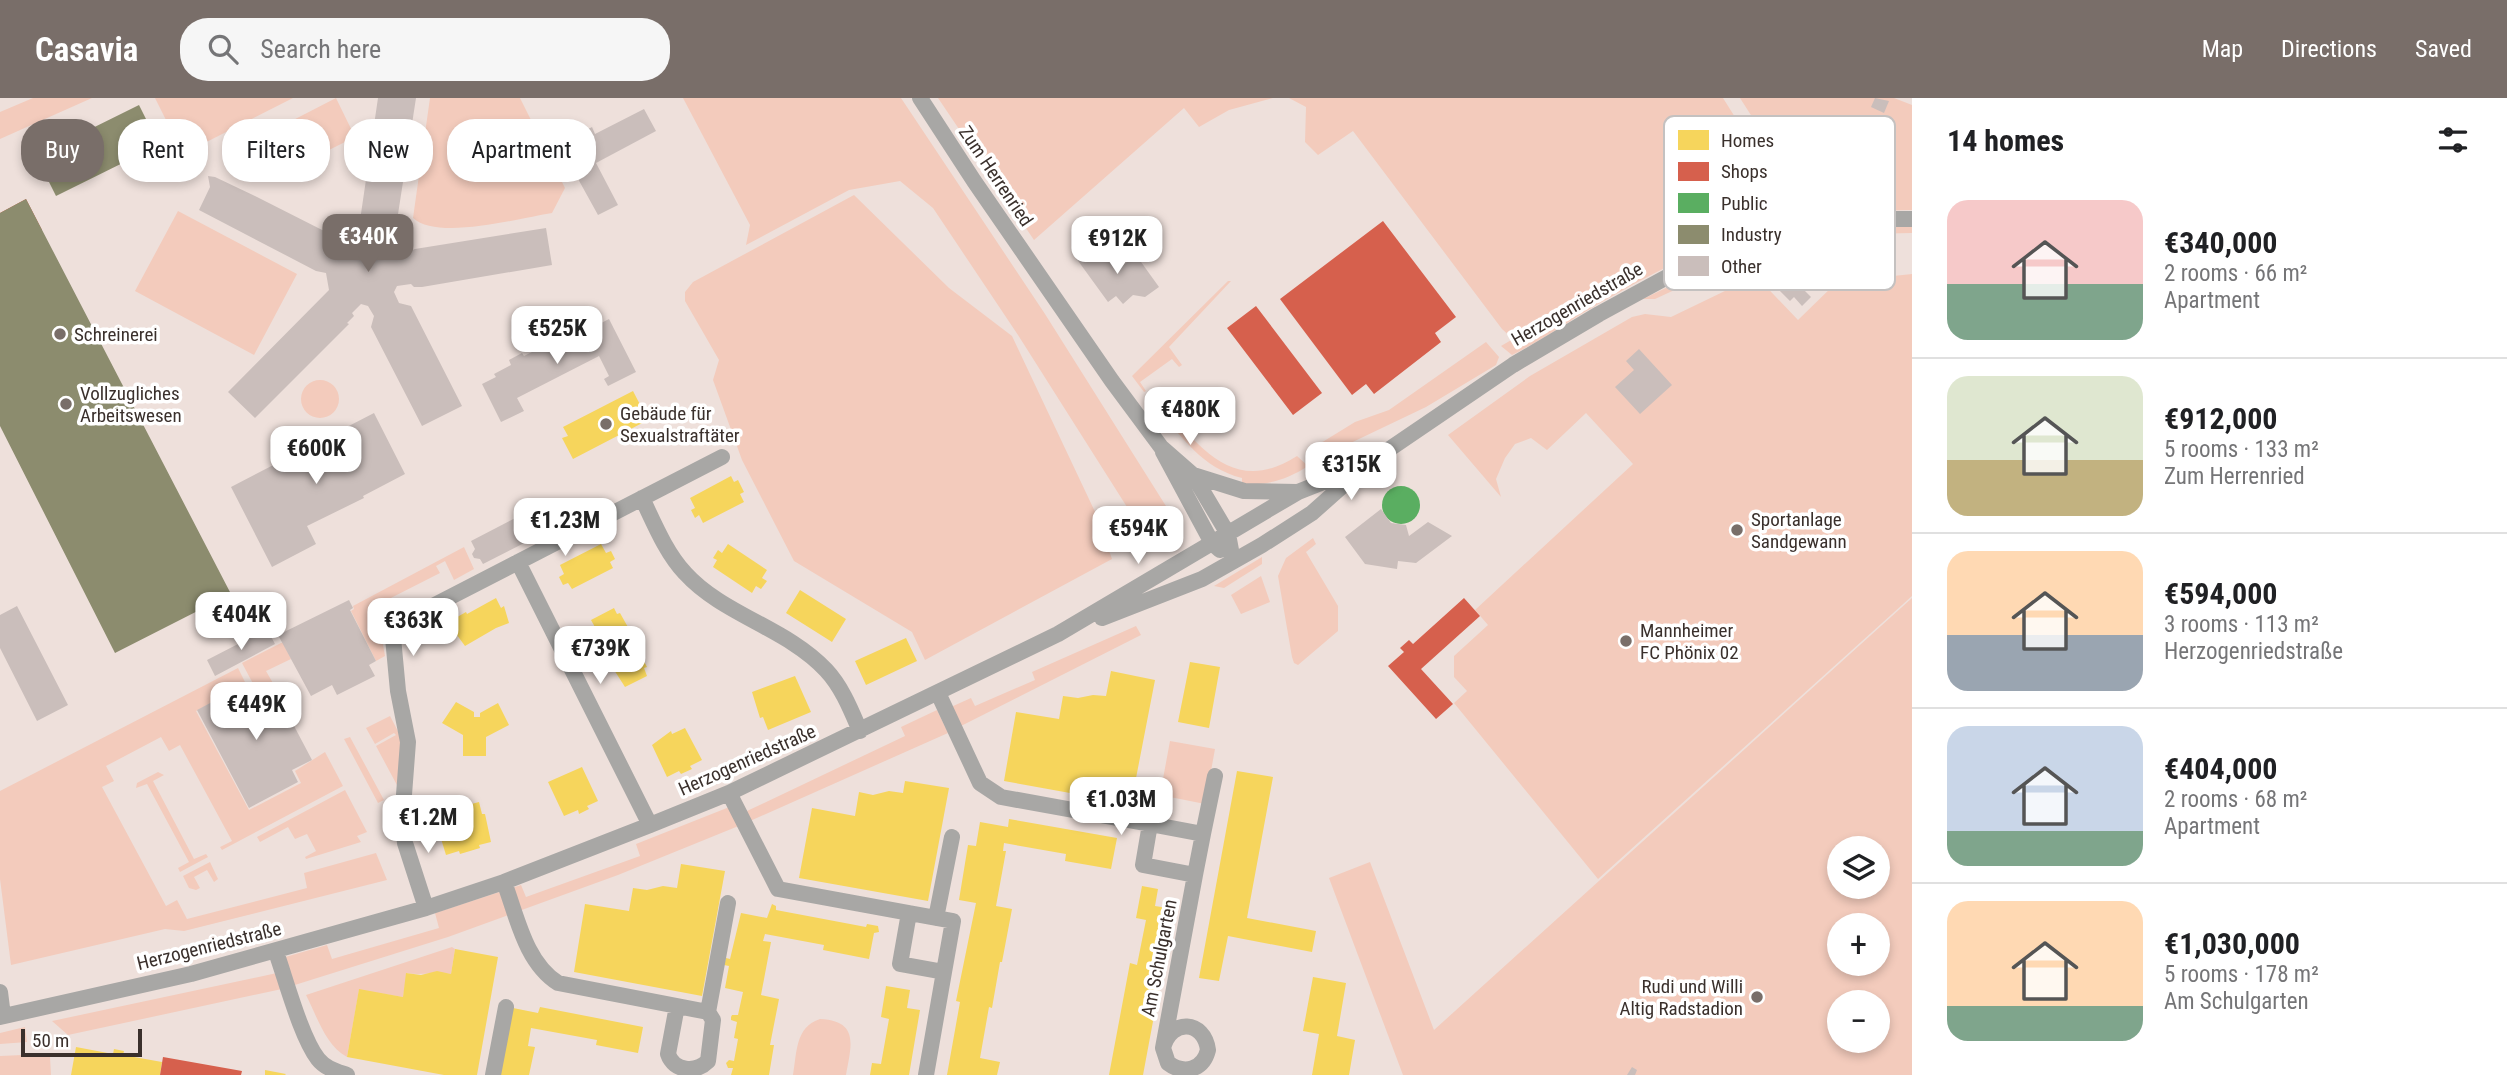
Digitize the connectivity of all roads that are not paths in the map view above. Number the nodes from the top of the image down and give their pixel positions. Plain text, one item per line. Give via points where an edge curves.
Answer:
1 (920, 98) edge
2 (1664, 279) edge
3 (1161, 446) junction
4 (722, 457) dead end
5 (1366, 464) junction
6 (1194, 475) junction
7 (1298, 492) junction
8 (642, 498) junction
9 (1228, 534) junction
10 (1212, 543) junction
11 (1233, 561) junction
12 (518, 562) junction
13 (1058, 634) junction
14 (938, 693) junction
15 (860, 731) junction
16 (1215, 776) dead end
17 (729, 793) junction
18 (1150, 824) junction
19 (650, 825) junction
20 (1203, 834) junction
21 (952, 837) dead end
22 (1195, 875) junction
23 (505, 882) junction
24 (728, 903) dead end
25 (426, 908) junction
26 (909, 913) junction
27 (936, 918) junction
28 (275, 951) junction
29 (944, 972) junction
30 (0, 992) edge
31 (677, 1006) junction
32 (506, 1007) dead end
33 (708, 1012) junction
34 (1, 1016) edge
35 (1163, 1048) dead end
36 (705, 1070) edge
37 (347, 1075) edge
38 (493, 1075) edge
39 (926, 1075) edge

1 - 3 street, Zum Herrenried via 1040,278
2 - 5 street, Herzogenriedstraße via 1513,365
3 - 6 street, Zum Herrenried
3 - 10 street, Zum Herrenried
4 - 8 street
5 - 7 street, Herzogenriedstraße
5 - 11 street, Herzogenriedstraße via 1312,513
6 - 7 street via 1244,491
6 - 9 street, Zum Herrenried
7 - 9 street, Herzogenriedstraße
8 - 12 street
8 - 15 street via 684,572 701,588 827,670
9 - 10 street, Herzogenriedstraße
9 - 11 street, Zum Herrenried
10 - 11 street, Zum Herrenried
10 - 13 street, Herzogenriedstraße
11 - 13 street, Herzogenriedstraße via 1202,579
12 - 19 street
12 - 25 street via 392,627 408,742 402,821
13 - 14 street, Herzogenriedstraße
14 - 15 street, Herzogenriedstraße
14 - 18 street via 980,783 1001,797
15 - 17 street, Herzogenriedstraße
16 - 20 street, Am Schulgarten
17 - 19 street, Herzogenriedstraße
17 - 26 street via 778,889
18 - 20 street
18 - 22 street, Am Schulgarten via 1143,865
19 - 23 street, Herzogenriedstraße
20 - 22 street, Am Schulgarten
21 - 27 street
22 - 35 street, Am Schulgarten
23 - 25 street, Herzogenriedstraße
23 - 31 street via 536,964 546,975 558,983
24 - 33 street
25 - 28 street, Herzogenriedstraße
26 - 27 street
26 - 29 street via 900,964
27 - 29 street via 953,921
28 - 34 street, Herzogenriedstraße
28 - 37 street via 318,1059
29 - 39 street
30 - 34 street
31 - 33 street
31 - 36 street via 668,1055 678,1067
32 - 38 street
33 - 36 street via 714,1027

